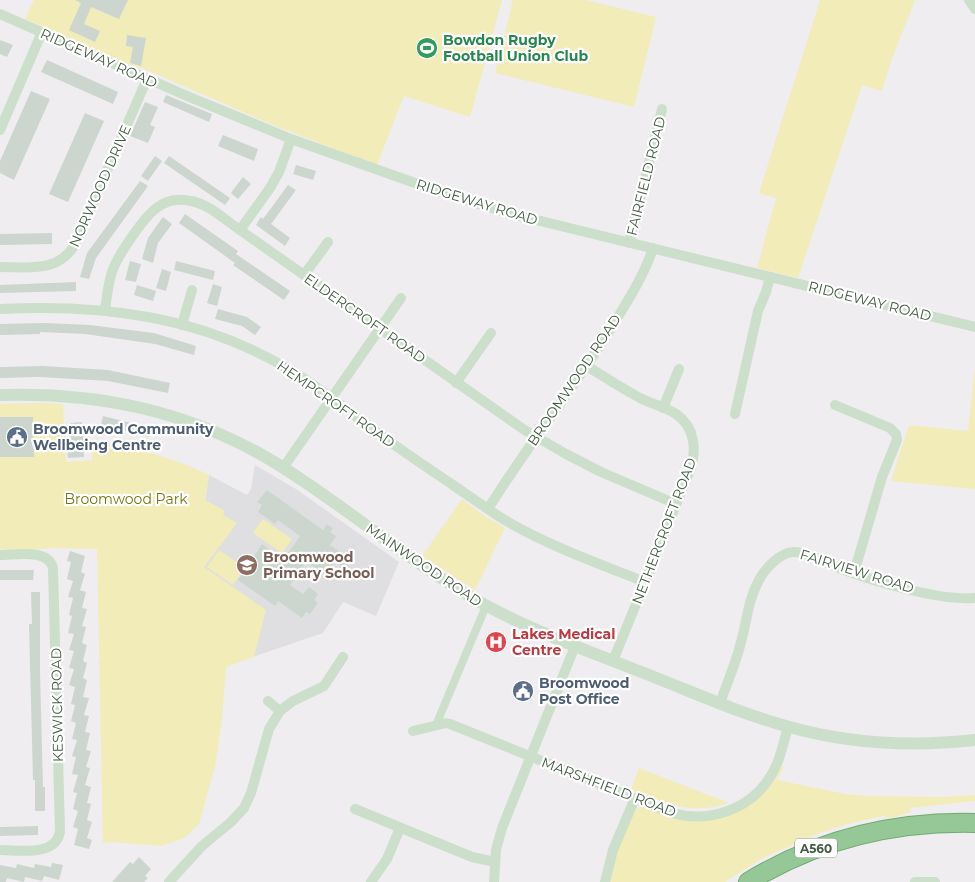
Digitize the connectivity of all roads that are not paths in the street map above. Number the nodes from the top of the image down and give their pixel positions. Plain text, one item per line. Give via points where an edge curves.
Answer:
1 (969, 0) edge
2 (975, 9) edge
3 (0, 14) edge
4 (42, 32) junction
5 (147, 79) junction
6 (662, 109) dead end
7 (0, 130) edge
8 (291, 139) junction
9 (240, 230) junction
10 (329, 241) dead end
11 (629, 242) junction
12 (653, 248) junction
13 (0, 267) edge
14 (304, 274) junction
15 (770, 276) junction
16 (192, 289) dead end
17 (402, 297) dead end
18 (0, 309) edge
19 (105, 310) junction
20 (182, 325) junction
21 (975, 326) edge
22 (381, 329) junction
23 (493, 332) dead end
24 (587, 366) junction
25 (679, 368) dead end
26 (456, 382) junction
27 (0, 395) edge
28 (332, 398) junction
29 (834, 405) dead end
30 (663, 408) junction
31 (735, 414) dead end
32 (536, 436) junction
33 (283, 468) junction
34 (676, 504) junction
35 (488, 510) junction
36 (0, 556) edge
37 (854, 573) junction
38 (644, 582) junction
39 (975, 598) edge
40 (486, 606) junction
41 (575, 646) junction
42 (342, 657) dead end
43 (613, 661) junction
44 (268, 701) dead end
45 (720, 703) junction
46 (280, 711) junction
47 (436, 725) junction
48 (788, 727) junction
49 (413, 730) dead end
50 (975, 740) edge
51 (531, 756) junction
52 (635, 798) junction
53 (355, 809) dead end
54 (975, 811) edge
55 (975, 823) edge
56 (400, 828) junction
57 (889, 829) junction
58 (0, 850) edge
59 (495, 862) junction
60 (769, 876) edge
61 (170, 882) edge
62 (371, 882) edge
63 (494, 882) edge
64 (605, 882) edge
65 (748, 882) edge
66 (915, 882) edge
67 (935, 882) edge

1 - 2 street
3 - 4 street, RIDGEWAY ROAD
4 - 5 street, RIDGEWAY ROAD
4 - 7 street
5 - 8 street, RIDGEWAY ROAD
5 - 13 street, NORWOOD DRIVE via 76,244 68,255 47,266
6 - 11 street, FAIRFIELD ROAD
8 - 9 street via 270,188
8 - 11 street, RIDGEWAY ROAD via 479,205
9 - 14 street, ELDERCROFT ROAD
9 - 19 street, ELDERCROFT ROAD via 198,202 177,200 159,206 149,215 118,260 110,280
10 - 14 street
11 - 12 street, RIDGEWAY ROAD
12 - 15 street, RIDGEWAY ROAD
12 - 24 street, BROOMWOOD ROAD via 641,279
14 - 22 street, ELDERCROFT ROAD
15 - 21 street, RIDGEWAY ROAD
15 - 31 street via 758,312
16 - 20 street
17 - 22 street
18 - 19 street, HEMPCROFT ROAD via 63,307
19 - 20 street, HEMPCROFT ROAD via 139,314
20 - 28 street, HEMPCROFT ROAD via 258,353
22 - 26 street, ELDERCROFT ROAD
22 - 28 street
23 - 26 street
24 - 30 street, NETHERCROFT ROAD
24 - 32 street, BROOMWOOD ROAD
25 - 30 street
26 - 32 street, ELDERCROFT ROAD
27 - 33 street, MAINWOOD ROAD via 64,395 143,408 211,430
28 - 33 street
28 - 35 street, HEMPCROFT ROAD
29 - 37 street via 890,428 897,437
30 - 34 street, NETHERCROFT ROAD via 684,421 694,445 692,464
32 - 34 street, ELDERCROFT ROAD via 600,472
32 - 35 street, BROOMWOOD ROAD
33 - 40 street, MAINWOOD ROAD via 417,563
34 - 38 street, NETHERCROFT ROAD
35 - 38 street, HEMPCROFT ROAD via 537,536
36 - 58 street, KESWICK ROAD via 41,556 50,560 53,568 60,832 56,842 46,849
37 - 39 street, FAIRVIEW ROAD via 929,593
37 - 45 street, FAIRVIEW ROAD via 797,552 785,554 772,564 753,593 739,651
38 - 43 street, NETHERCROFT ROAD
40 - 41 street, MAINWOOD ROAD
40 - 47 street
41 - 43 street, MAINWOOD ROAD
41 - 51 street
42 - 46 street via 338,673 324,686 293,700
43 - 45 street, MAINWOOD ROAD
44 - 46 street
45 - 48 street, MAINWOOD ROAD
46 - 61 street via 269,729 244,808 202,846
47 - 49 street, MARSHFIELD ROAD
47 - 51 street, MARSHFIELD ROAD via 450,724
48 - 50 street, MAINWOOD ROAD via 886,744
48 - 52 street, MARSHFIELD ROAD via 778,760 766,783 752,798 729,811 713,816 685,816
51 - 52 street, MARSHFIELD ROAD
51 - 59 street via 502,828
52 - 64 street via 613,850
53 - 56 street
54 - 57 highway via 925,813
55 - 57 highway, A560
56 - 59 street via 472,857
56 - 62 street via 387,859
57 - 60 highway, A560 via 832,842 802,854
59 - 63 street
60 - 65 highway, A560
66 - 67 street

